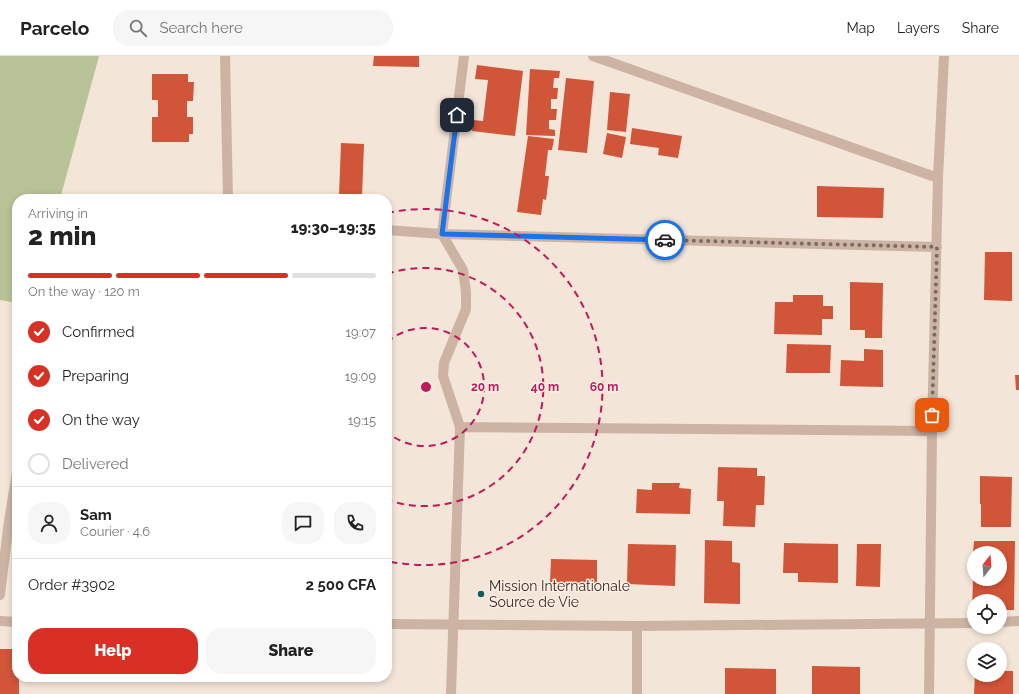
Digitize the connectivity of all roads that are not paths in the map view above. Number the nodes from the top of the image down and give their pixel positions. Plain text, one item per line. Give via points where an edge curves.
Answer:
1 (225, 56) edge
2 (464, 56) edge
3 (593, 56) edge
4 (944, 56) edge
5 (938, 178) junction
6 (228, 194) edge
7 (392, 230) edge
8 (442, 234) junction
9 (937, 247) junction
10 (460, 427) junction
11 (932, 431) junction
12 (12, 508) edge
13 (0, 595) edge
14 (0, 621) edge
15 (1019, 621) edge
16 (12, 622) edge
17 (1007, 622) edge
18 (967, 623) edge
19 (392, 624) edge
20 (931, 624) junction
21 (454, 625) junction
22 (637, 626) junction
23 (451, 694) edge
24 (637, 694) edge
25 (929, 694) edge

1 - 6 street
2 - 8 street
3 - 5 street
4 - 5 street
5 - 9 street
7 - 8 street
8 - 9 street
8 - 10 street via 463,270 466,292 466,309 444,363 443,376
9 - 11 street
10 - 11 street
10 - 21 street
11 - 20 street
12 - 13 street
14 - 16 street
15 - 17 street
18 - 20 street
19 - 21 street
20 - 22 street
20 - 25 street
21 - 22 street
21 - 23 street
22 - 24 street

